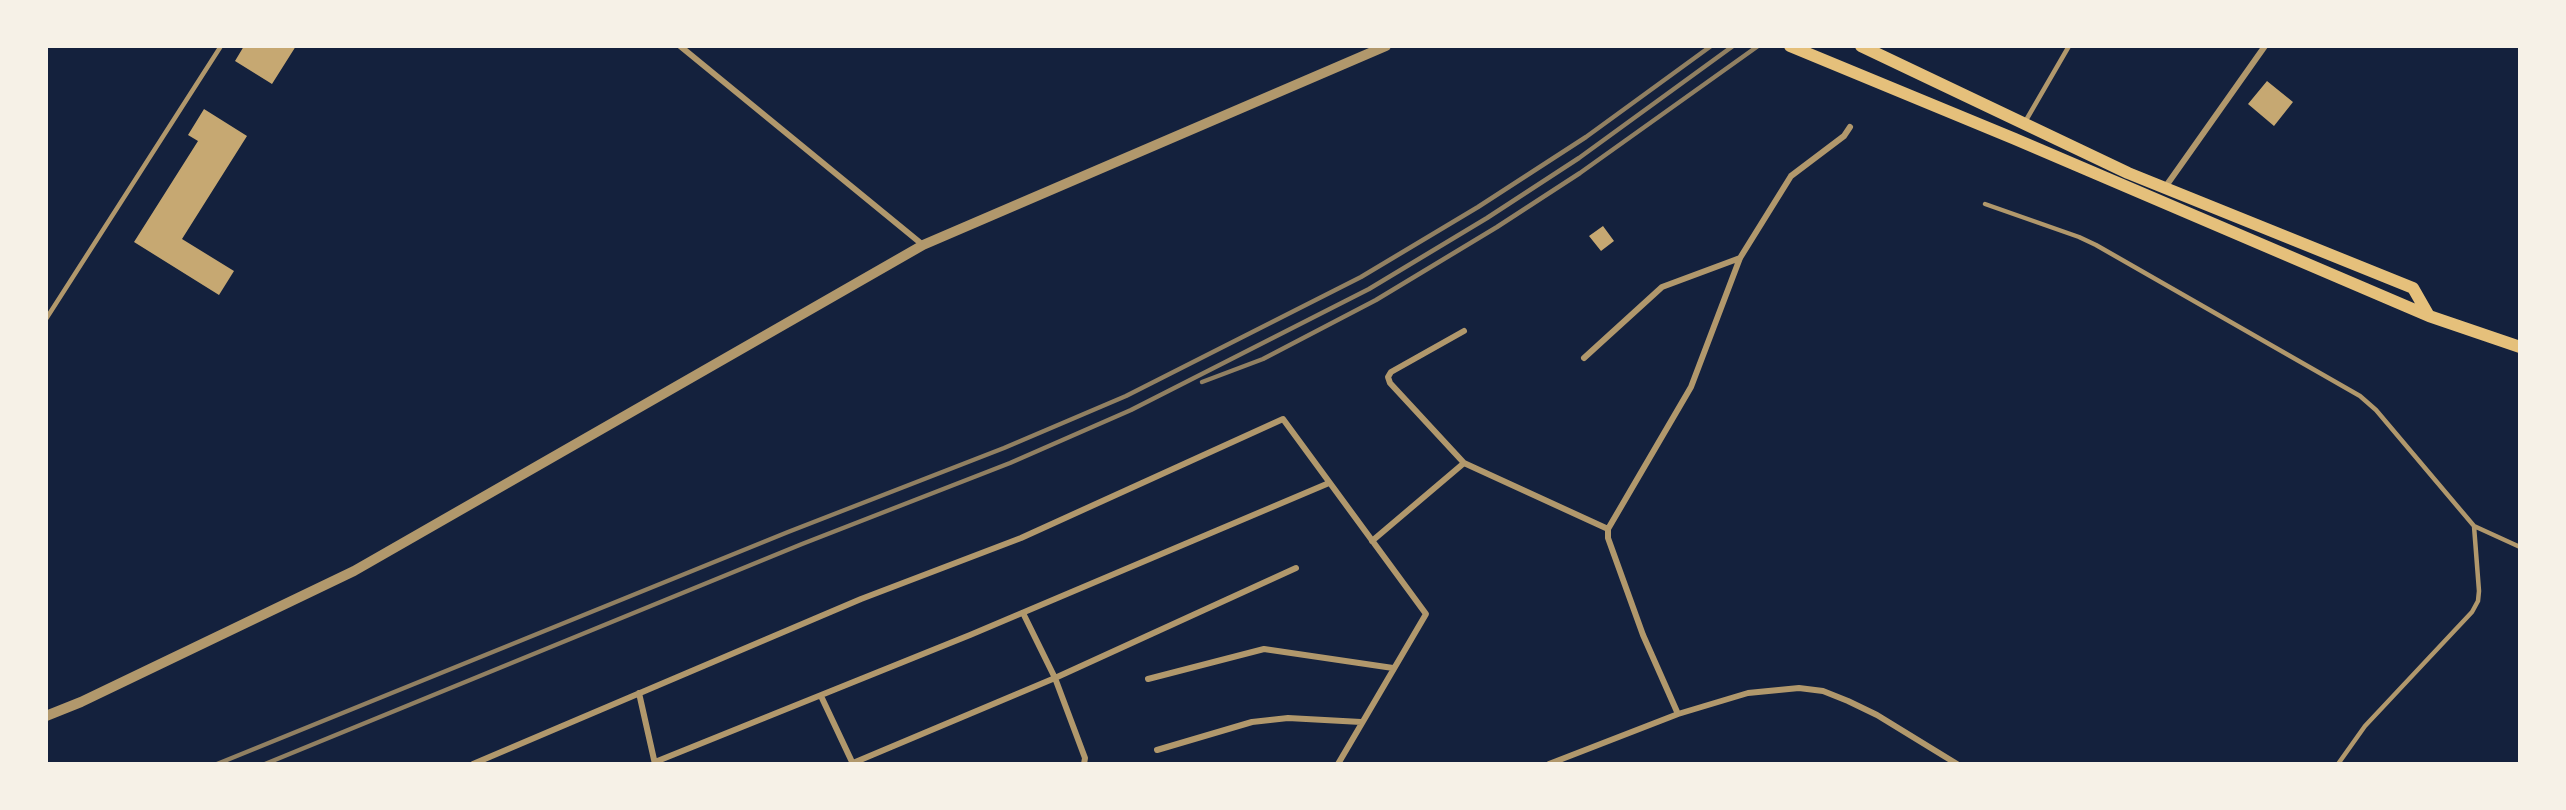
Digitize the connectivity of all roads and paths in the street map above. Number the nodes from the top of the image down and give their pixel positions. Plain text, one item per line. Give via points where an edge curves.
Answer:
1 (221, 46) edge
2 (680, 46) edge
3 (1362, 46) edge
4 (1386, 46) edge
5 (1790, 46) edge
6 (1861, 46) edge
7 (2069, 46) edge
8 (2265, 46) edge
9 (1372, 53) junction
10 (2024, 123) junction
11 (1850, 127) dead end
12 (2166, 186) junction
13 (1985, 204) dead end
14 (923, 245) junction
15 (1740, 258) junction
16 (2429, 316) junction
17 (46, 319) edge
18 (1464, 331) dead end
19 (2520, 347) edge
20 (1584, 358) dead end
21 (1464, 463) junction
22 (1329, 483) junction
23 (2474, 526) junction
24 (1608, 529) junction
25 (1372, 541) junction
26 (2520, 547) edge
27 (1296, 568) dead end
28 (1023, 613) junction
29 (1393, 668) junction
30 (1055, 678) junction
31 (1148, 679) dead end
32 (639, 693) junction
33 (821, 696) junction
34 (1678, 714) junction
35 (46, 716) edge
36 (1361, 722) junction
37 (1156, 750) dead end
38 (655, 763) edge
39 (853, 763) edge
40 (473, 764) edge
41 (1084, 764) edge
42 (1338, 764) edge
43 (1549, 764) edge
44 (1957, 764) edge
45 (2338, 764) edge

1 - 17 lane
2 - 14 street
3 - 9 lane
4 - 9 street
5 - 16 main road
6 - 10 main road
7 - 10 lane
8 - 12 street
9 - 14 street
10 - 12 main road via 2128,173
11 - 15 street via 1844,136 1791,176
12 - 16 main road via 2413,288
13 - 23 lane via 2096,245 2360,396
14 - 35 street via 354,571
15 - 20 street via 1662,287
15 - 24 street via 1691,387
16 - 19 main road
18 - 21 street via 1388,377
21 - 24 street
21 - 25 street
22 - 25 street
22 - 28 street
22 - 32 street via 1283,419 1021,538 861,599
23 - 26 lane
23 - 45 lane via 2479,591 2472,612 2365,726
24 - 34 street via 1643,635
25 - 29 street via 1426,614
27 - 30 street
28 - 30 street
28 - 33 street
29 - 31 street via 1264,649
29 - 36 street
30 - 39 street
30 - 41 street
32 - 38 street
32 - 40 street
33 - 38 street
33 - 39 street
34 - 43 street
34 - 44 street via 1748,693 1799,688 1823,691 1877,715
36 - 37 street via 1288,718 1252,722
36 - 42 street

